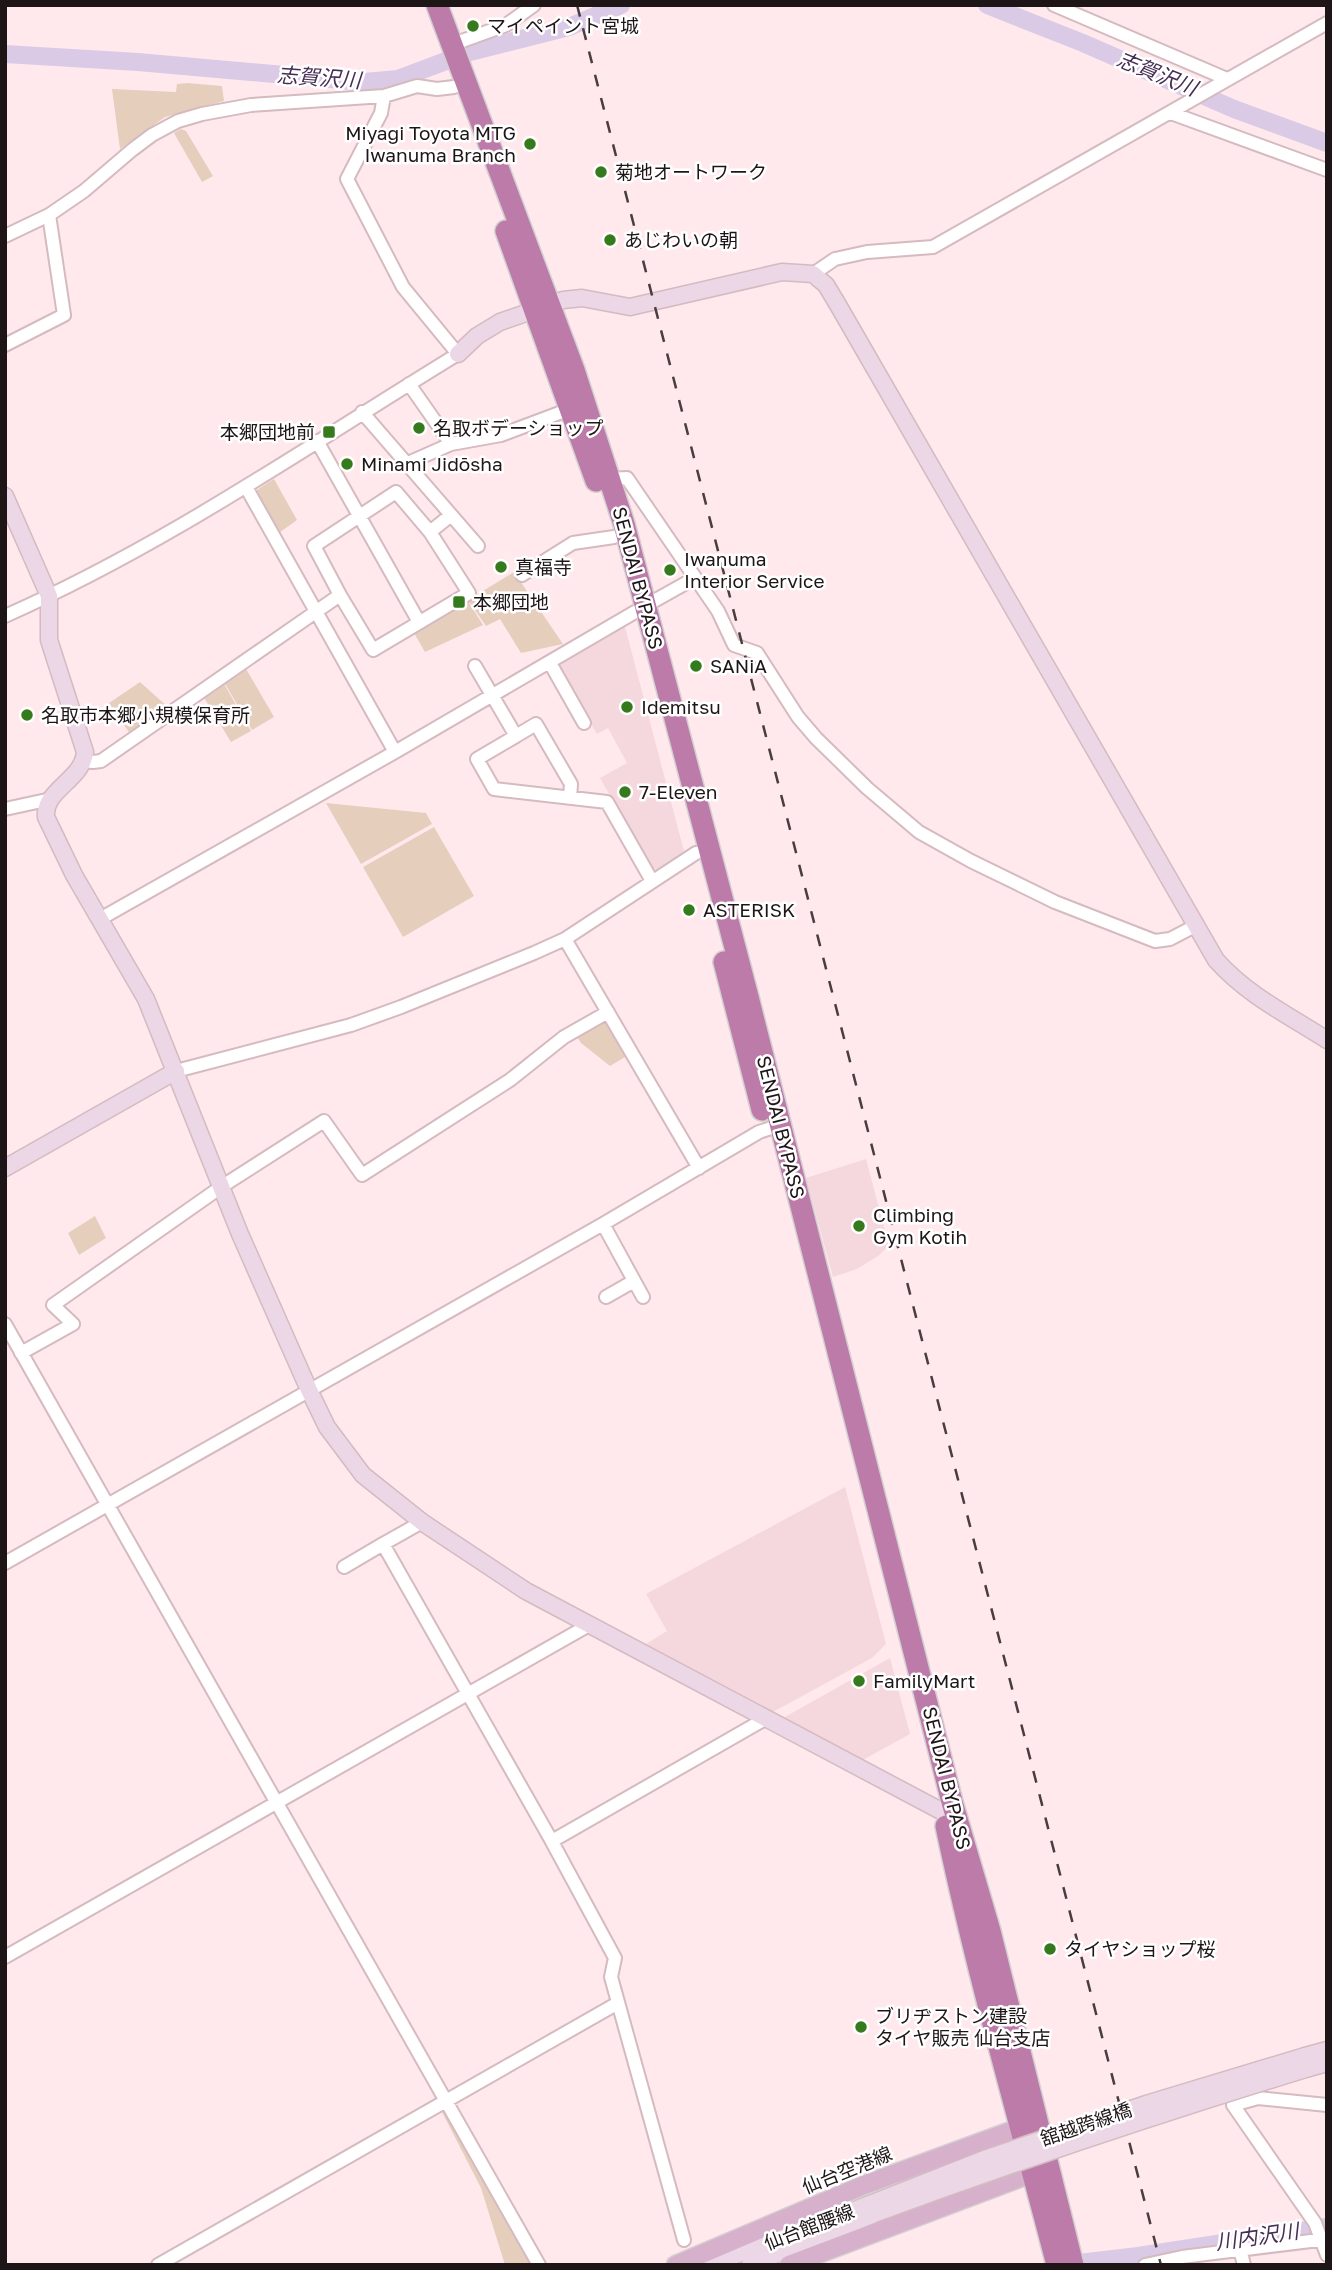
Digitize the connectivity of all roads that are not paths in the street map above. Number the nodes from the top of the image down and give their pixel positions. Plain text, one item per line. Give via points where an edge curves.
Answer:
1 (425, 5) edge
2 (437, 5) edge
3 (534, 5) edge
4 (1054, 5) edge
5 (1327, 23) edge
6 (451, 61) junction
7 (1225, 80) junction
8 (384, 96) junction
9 (1174, 111) junction
10 (1327, 170) edge
11 (49, 215) junction
12 (5, 236) edge
13 (813, 274) junction
14 (542, 307) junction
15 (5, 345) edge
16 (458, 354) junction
17 (409, 384) junction
18 (570, 409) junction
19 (362, 412) junction
20 (317, 441) junction
21 (451, 444) junction
22 (408, 463) junction
23 (610, 479) junction
24 (246, 487) junction
25 (5, 496) edge
26 (450, 515) junction
27 (358, 516) junction
28 (430, 532) junction
29 (614, 537) junction
30 (478, 546) dead end
31 (522, 575) dead end
32 (695, 578) junction
33 (340, 595) junction
34 (49, 596) junction
35 (640, 609) junction
36 (316, 611) junction
37 (5, 616) edge
38 (419, 622) junction
39 (550, 663) junction
40 (475, 666) dead end
41 (493, 696) junction
42 (584, 723) dead end
43 (516, 736) junction
44 (396, 752) junction
45 (84, 761) junction
46 (570, 798) junction
47 (51, 799) junction
48 (5, 809) edge
49 (696, 853) junction
50 (652, 881) junction
51 (100, 919) junction
52 (1195, 926) junction
53 (565, 939) junction
54 (608, 1013) junction
55 (1327, 1040) edge
56 (176, 1071) junction
57 (774, 1127) junction
58 (5, 1168) edge
59 (699, 1168) junction
60 (221, 1187) junction
61 (603, 1224) junction
62 (634, 1281) junction
63 (607, 1297) dead end
64 (643, 1297) dead end
65 (5, 1324) edge
66 (22, 1353) junction
67 (309, 1390) junction
68 (107, 1505) junction
69 (422, 1522) junction
70 (383, 1544) junction
71 (5, 1563) edge
72 (344, 1567) dead end
73 (589, 1625) junction
74 (468, 1692) junction
75 (765, 1719) junction
76 (276, 1804) junction
77 (943, 1812) junction
78 (552, 1840) junction
79 (5, 1957) edge
80 (618, 2003) junction
81 (1327, 2050) edge
82 (1307, 2062) junction
83 (1327, 2063) edge
84 (446, 2102) junction
85 (1327, 2105) edge
86 (1028, 2125) junction
87 (1040, 2170) junction
88 (872, 2209) junction
89 (1321, 2229) edge
90 (684, 2240) dead end
91 (1240, 2249) junction
92 (1327, 2255) edge
93 (1063, 2260) edge
94 (1183, 2261) edge
95 (158, 2265) edge
96 (539, 2265) edge
97 (676, 2265) edge
98 (709, 2265) edge
99 (750, 2265) edge
100 (789, 2265) edge
101 (1145, 2265) edge
102 (1244, 2265) edge

1 - 6 highway, SENDAI BYPASS
2 - 6 highway, SENDAI BYPASS
3 - 6 street
4 - 7 street
5 - 7 street
6 - 8 street via 437,89 417,86
6 - 14 highway, SENDAI BYPASS
7 - 9 street
8 - 11 street via 251,105 178,121 152,135
8 - 16 street via 381,113 347,179 404,288
9 - 10 street
9 - 13 street via 933,247 835,259
11 - 12 street
11 - 15 street via 64,315
13 - 14 street via 782,272 630,307 582,298
13 - 52 street via 826,285 845,316
14 - 16 street via 500,322
14 - 18 highway, SENDAI BYPASS
14 - 23 highway, SENDAI BYPASS via 578,382
16 - 17 street
17 - 19 street
17 - 21 street
18 - 21 street via 501,435
18 - 29 highway, SENDAI BYPASS
19 - 20 street
19 - 22 street
20 - 24 street
20 - 27 street
21 - 22 street
22 - 26 street
23 - 32 street via 627,478
23 - 35 highway, SENDAI BYPASS
24 - 34 street via 114,565
24 - 36 street
25 - 34 street
26 - 28 street
26 - 30 street
27 - 28 street via 396,492
27 - 33 street via 314,546
27 - 38 street
28 - 38 street via 469,593
29 - 31 street via 573,543
29 - 35 highway, SENDAI BYPASS
32 - 35 street
32 - 52 street via 719,611 734,645 757,653 816,738 919,832 1055,902 1155,940 1170,939
33 - 36 street
33 - 38 street via 373,650
34 - 37 street
34 - 45 street via 49,640
35 - 39 street
35 - 49 highway, SENDAI BYPASS
35 - 57 highway, SENDAI BYPASS
36 - 44 street
36 - 45 street via 101,761
39 - 41 street
39 - 42 street
40 - 41 street
41 - 43 street
41 - 44 street
43 - 46 street via 536,724 571,784
43 - 46 street via 477,760 494,789
44 - 51 street
45 - 47 street
46 - 50 street via 607,802
47 - 48 street
47 - 51 street via 46,817
49 - 50 street
49 - 57 highway, SENDAI BYPASS
50 - 53 street
51 - 56 street via 146,999
52 - 55 street via 1232,978
53 - 54 street
53 - 56 street via 351,1025
54 - 59 street
54 - 60 street via 564,1037 510,1080 362,1175 324,1121
56 - 58 street
56 - 60 street
57 - 59 street
57 - 77 highway, SENDAI BYPASS
57 - 86 highway, SENDAI BYPASS via 990,1931
59 - 61 street
60 - 66 street via 53,1305 73,1324
60 - 67 street
61 - 62 street
61 - 67 street
62 - 63 street
62 - 64 street
65 - 66 street
66 - 68 street
67 - 68 street
67 - 69 street via 327,1427 363,1475
68 - 71 street
68 - 76 street
69 - 70 street
69 - 73 street via 526,1591
70 - 72 street
70 - 74 street
73 - 74 street
73 - 75 street
74 - 76 street
74 - 78 street
75 - 77 street
75 - 78 street
76 - 79 street
76 - 84 street
77 - 86 highway, SENDAI BYPASS via 960,1892
78 - 80 street via 615,1958 611,1977
80 - 84 street
80 - 90 street
81 - 82 street
82 - 83 street
82 - 88 street, 舘越跨線橋, bridge via 1146,2104 1000,2153
84 - 95 street
84 - 96 street
85 - 89 street via 1258,2098 1233,2105
86 - 87 highway, SENDAI BYPASS
86 - 97 main road, 仙台空港線 via 864,2185
87 - 93 highway, SENDAI BYPASS
87 - 100 main road
88 - 98 street, 仙台館腰線
88 - 99 street, 仙台館腰線
89 - 91 street
89 - 92 street
91 - 94 street
91 - 102 street
94 - 101 street

